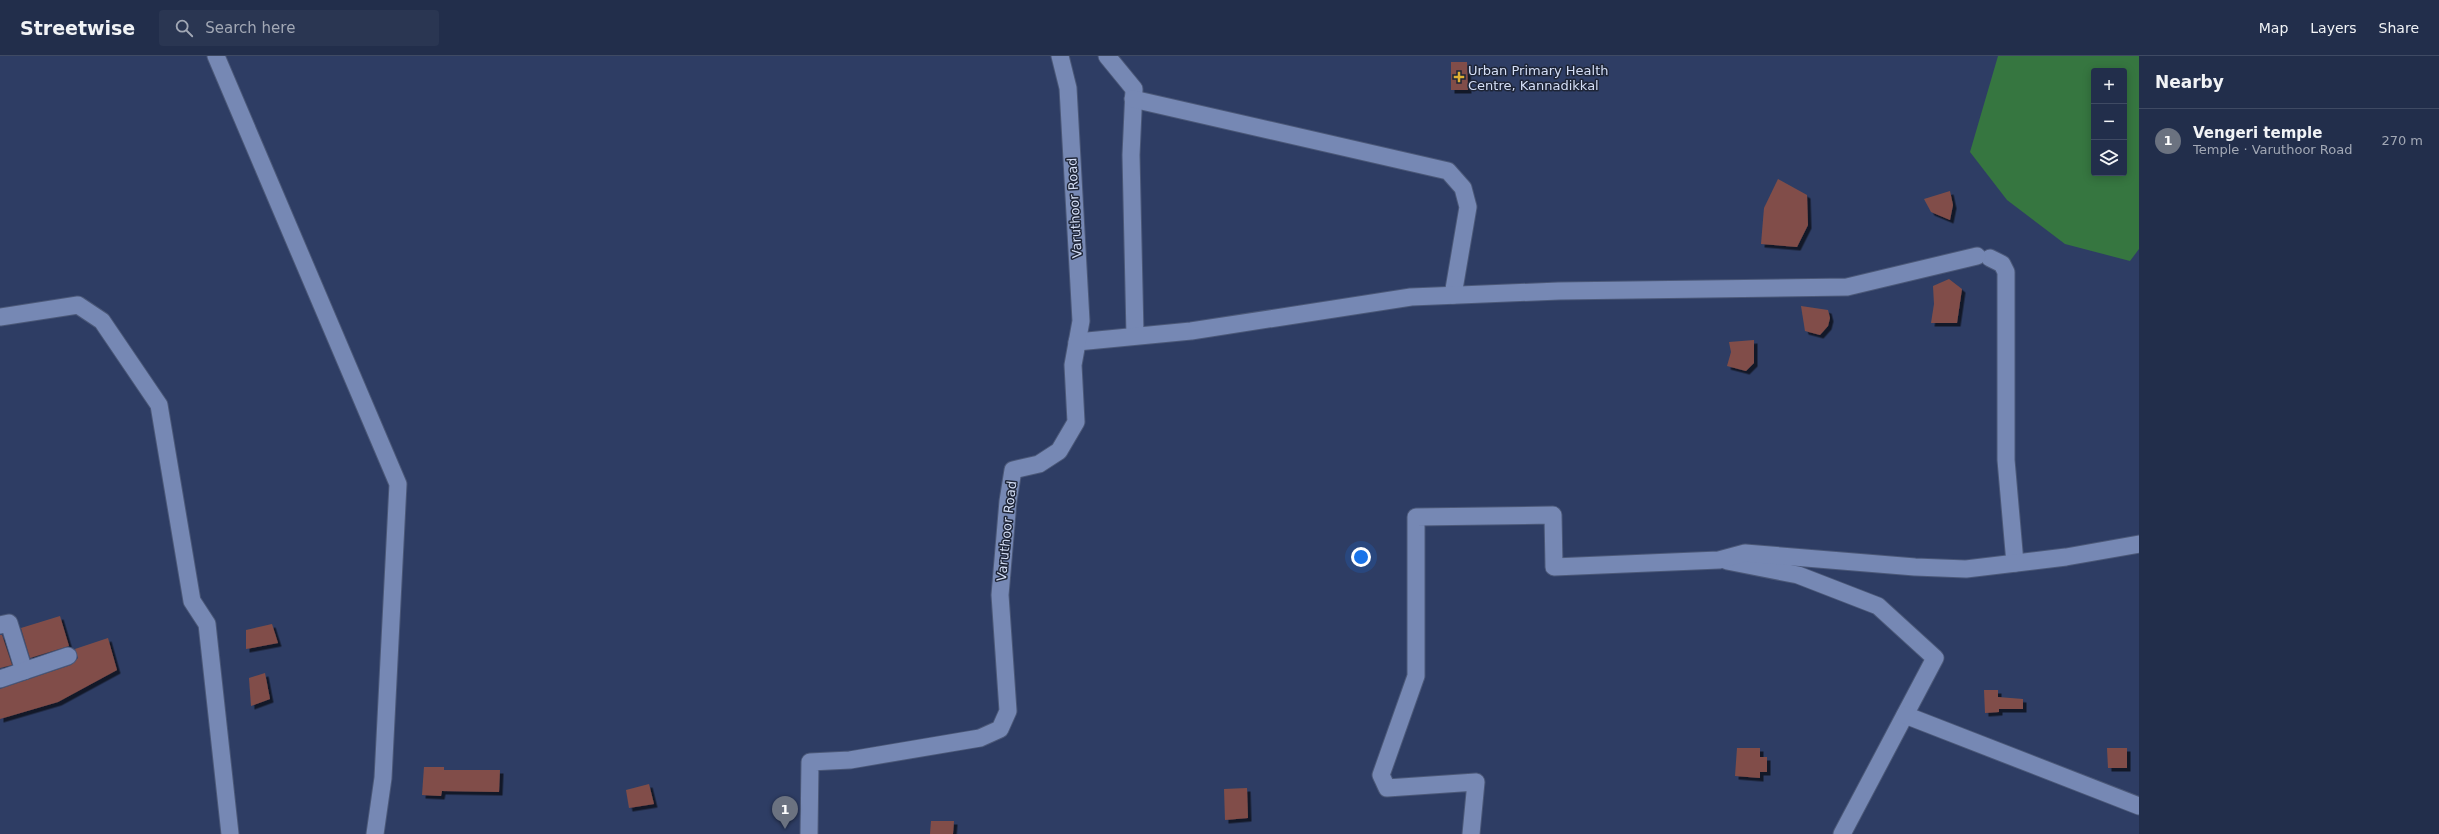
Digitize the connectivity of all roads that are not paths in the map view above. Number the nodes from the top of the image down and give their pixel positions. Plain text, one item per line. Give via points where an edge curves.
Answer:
1 (216, 56) edge
2 (1060, 56) edge
3 (1108, 56) edge
4 (1133, 100) junction
5 (1453, 295) junction
6 (0, 317) edge
7 (1134, 335) junction
8 (1077, 342) junction
9 (2139, 544) edge
10 (1719, 560) junction
11 (2015, 563) junction
12 (0, 625) edge
13 (68, 656) dead end
14 (24, 671) junction
15 (0, 678) edge
16 (1905, 715) junction
17 (2139, 806) edge
18 (230, 834) edge
19 (375, 834) edge
20 (809, 834) edge
21 (1471, 834) edge
22 (1842, 834) edge

1 - 19 street via 398,484 383,778
2 - 8 street, Varuthoor Road via 1068,88 1081,321
3 - 4 street via 1134,89
4 - 5 street via 1448,171 1463,188 1468,207
4 - 7 street via 1131,155
5 - 7 street via 1411,296 1198,330
5 - 11 street via 1847,287 1983,257 2002,264 2006,272 2006,460
6 - 18 street via 78,305 102,321 159,405 192,602 207,624
7 - 8 street
8 - 20 street, Varuthoor Road via 1073,365 1076,422 1059,452 1039,464 1013,470 1000,595 1008,711 1000,729 980,738 937,746 850,760 810,762
9 - 11 street
10 - 11 street via 1745,554 1966,569
10 - 16 street via 1798,575 1878,606 1935,658
10 - 21 street via 1554,567 1553,515 1416,517 1416,676 1381,775 1386,788 1476,782
12 - 14 street via 10,623
13 - 14 street
14 - 15 street
16 - 17 street
16 - 22 street

